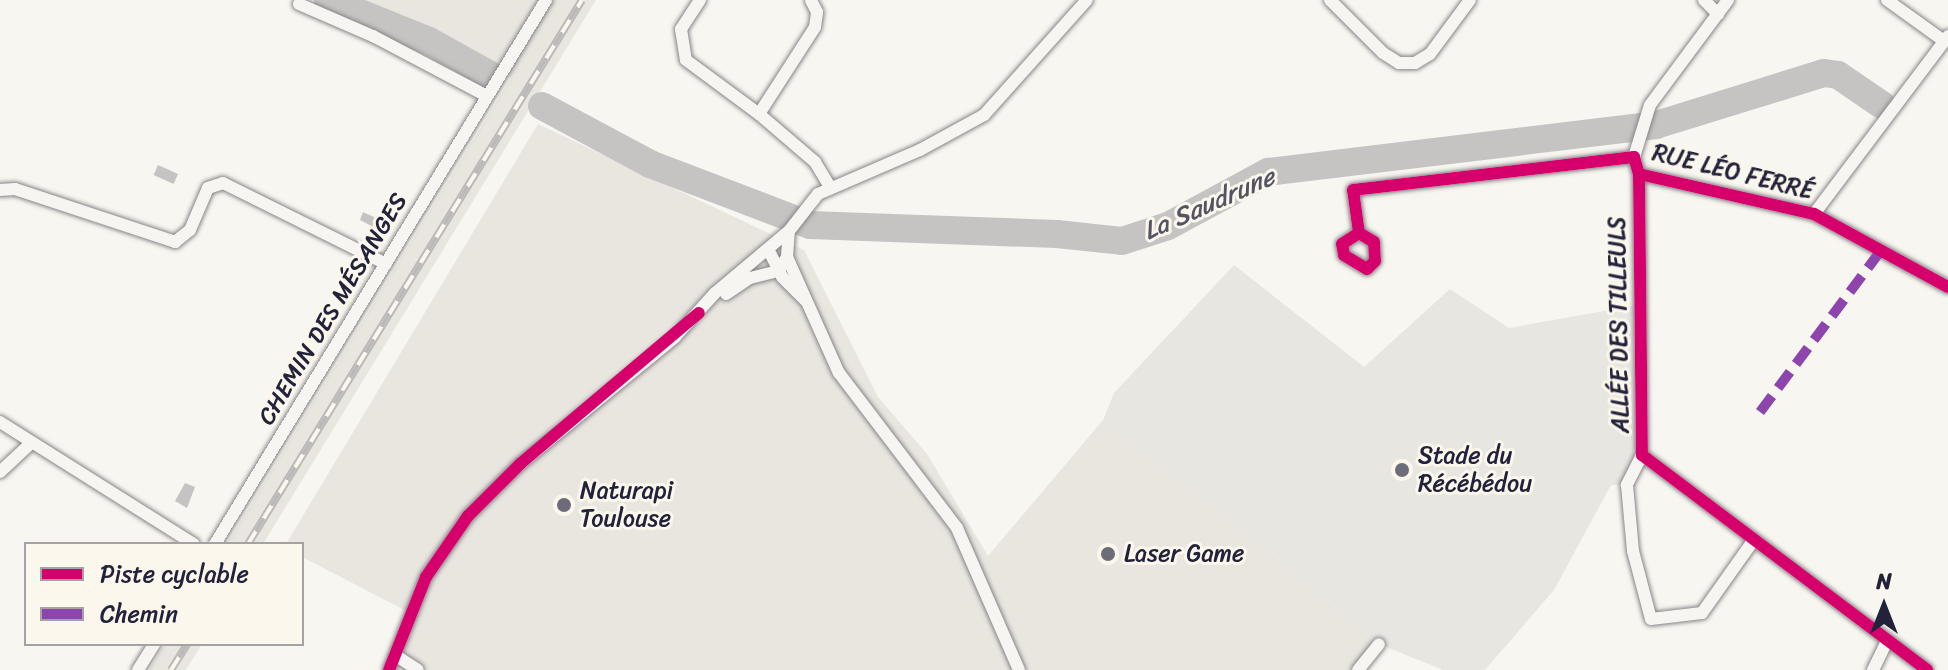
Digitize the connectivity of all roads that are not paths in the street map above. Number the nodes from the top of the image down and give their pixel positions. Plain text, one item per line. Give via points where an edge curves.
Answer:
1 (546, 0) edge
2 (700, 0) edge
3 (811, 0) edge
4 (1087, 0) edge
5 (1330, 0) edge
6 (1470, 0) edge
7 (1704, 0) edge
8 (1728, 0) edge
9 (1887, 0) edge
10 (299, 4) dead end
11 (1718, 14) junction
12 (1946, 39) edge
13 (487, 96) junction
14 (759, 114) junction
15 (1634, 157) junction
16 (1639, 174) junction
17 (830, 187) junction
18 (0, 190) edge
19 (1814, 214) junction
20 (789, 231) junction
21 (1359, 233) dead end
22 (769, 251) junction
23 (787, 257) junction
24 (386, 264) junction
25 (778, 271) junction
26 (1948, 287) edge
27 (806, 301) junction
28 (699, 313) junction
29 (0, 422) edge
30 (31, 443) junction
31 (1642, 455) junction
32 (0, 472) edge
33 (1753, 541) junction
34 (191, 542) edge
35 (216, 542) edge
36 (1887, 641) junction
37 (1379, 644) dead end
38 (153, 646) edge
39 (395, 655) junction
40 (138, 670) edge
41 (389, 670) edge
42 (418, 670) edge
43 (1019, 670) edge
44 (1358, 670) edge
45 (1873, 670) edge
46 (1927, 670) edge

1 - 13 street, CHEMIN DES MÉSANGES
2 - 14 street via 681,29 686,60
3 - 14 street via 817,12 815,27
4 - 17 street via 984,115 920,150
5 - 6 street via 1399,63 1415,63 1430,54
7 - 11 street
8 - 11 street
9 - 12 street
10 - 13 street
11 - 15 street via 1646,116
12 - 19 street
13 - 24 street, CHEMIN DES MÉSANGES
14 - 17 street via 815,162
15 - 16 street, RUE LÉO FERRÉ
15 - 21 street, RUE LÉO FERRÉ via 1353,190
16 - 19 street, RUE LÉO FERRÉ
16 - 31 street, ALLÉE DES TILLEULS
17 - 20 street via 803,210
18 - 24 street via 15,189 175,242 190,230 208,188 223,183
19 - 26 street, RUE LÉO FERRÉ
20 - 22 street
20 - 23 street
22 - 25 street
22 - 28 street via 715,293
23 - 25 street
23 - 27 street
24 - 35 street, CHEMIN DES MÉSANGES
25 - 27 street
25 - 28 street via 750,278
27 - 43 street via 861,408 957,528
28 - 39 street via 520,464 468,516 426,577
29 - 30 street
30 - 32 street
30 - 34 street
31 - 33 street, ALLÉE DES TILLEULS
31 - 33 street via 1627,485 1633,551 1651,619 1702,613
33 - 36 street, ALLÉE DES TILLEULS
36 - 45 street
36 - 46 street, ALLÉE DES TILLEULS
37 - 44 street
38 - 40 street
39 - 41 street
39 - 42 street

